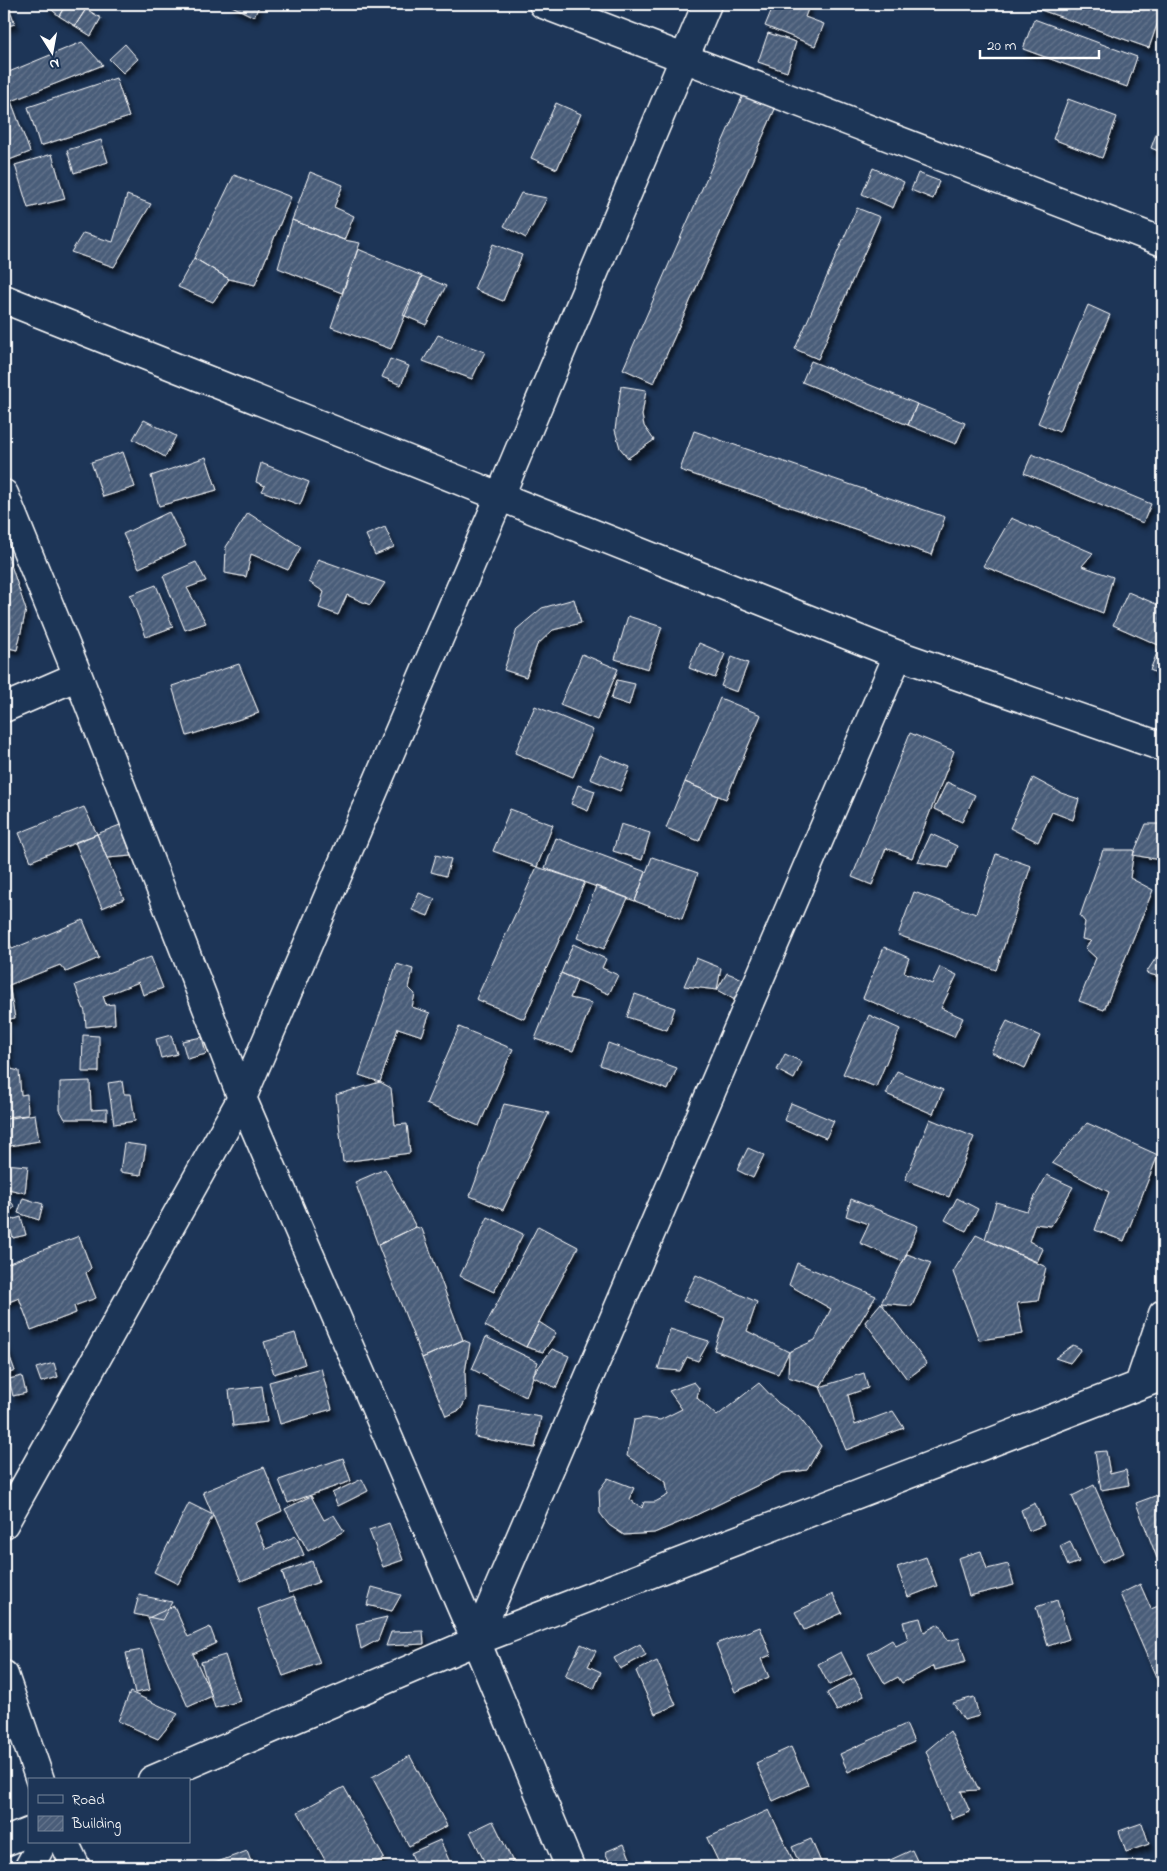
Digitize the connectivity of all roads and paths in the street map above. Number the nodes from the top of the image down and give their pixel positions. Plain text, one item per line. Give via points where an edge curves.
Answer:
1 (543, 4) edge
2 (707, 4) edge
3 (686, 58) junction
4 (1163, 242) edge
5 (4, 299) edge
6 (4, 494) edge
7 (500, 496) junction
8 (898, 655) junction
9 (78, 676) junction
10 (4, 708) edge
11 (1163, 747) edge
12 (242, 1098) junction
13 (1163, 1314) edge
14 (1151, 1381) edge
15 (4, 1524) edge
16 (476, 1641) junction
17 (4, 1675) edge
18 (39, 1778) edge
19 (157, 1778) edge
20 (28, 1832) edge
21 (4, 1842) edge
22 (42, 1844) edge
23 (65, 1844) edge
24 (29, 1867) edge
25 (76, 1867) edge
26 (570, 1867) edge

1 - 3 street
2 - 3 street
3 - 4 street
3 - 7 street
5 - 7 street
6 - 9 street
7 - 8 street
7 - 12 street
8 - 11 street
8 - 16 street
9 - 10 street
9 - 12 street
12 - 15 street
12 - 16 street
13 - 14 street
14 - 16 street
16 - 19 street
16 - 26 street
17 - 18 street
20 - 21 street
22 - 24 street
23 - 25 street

